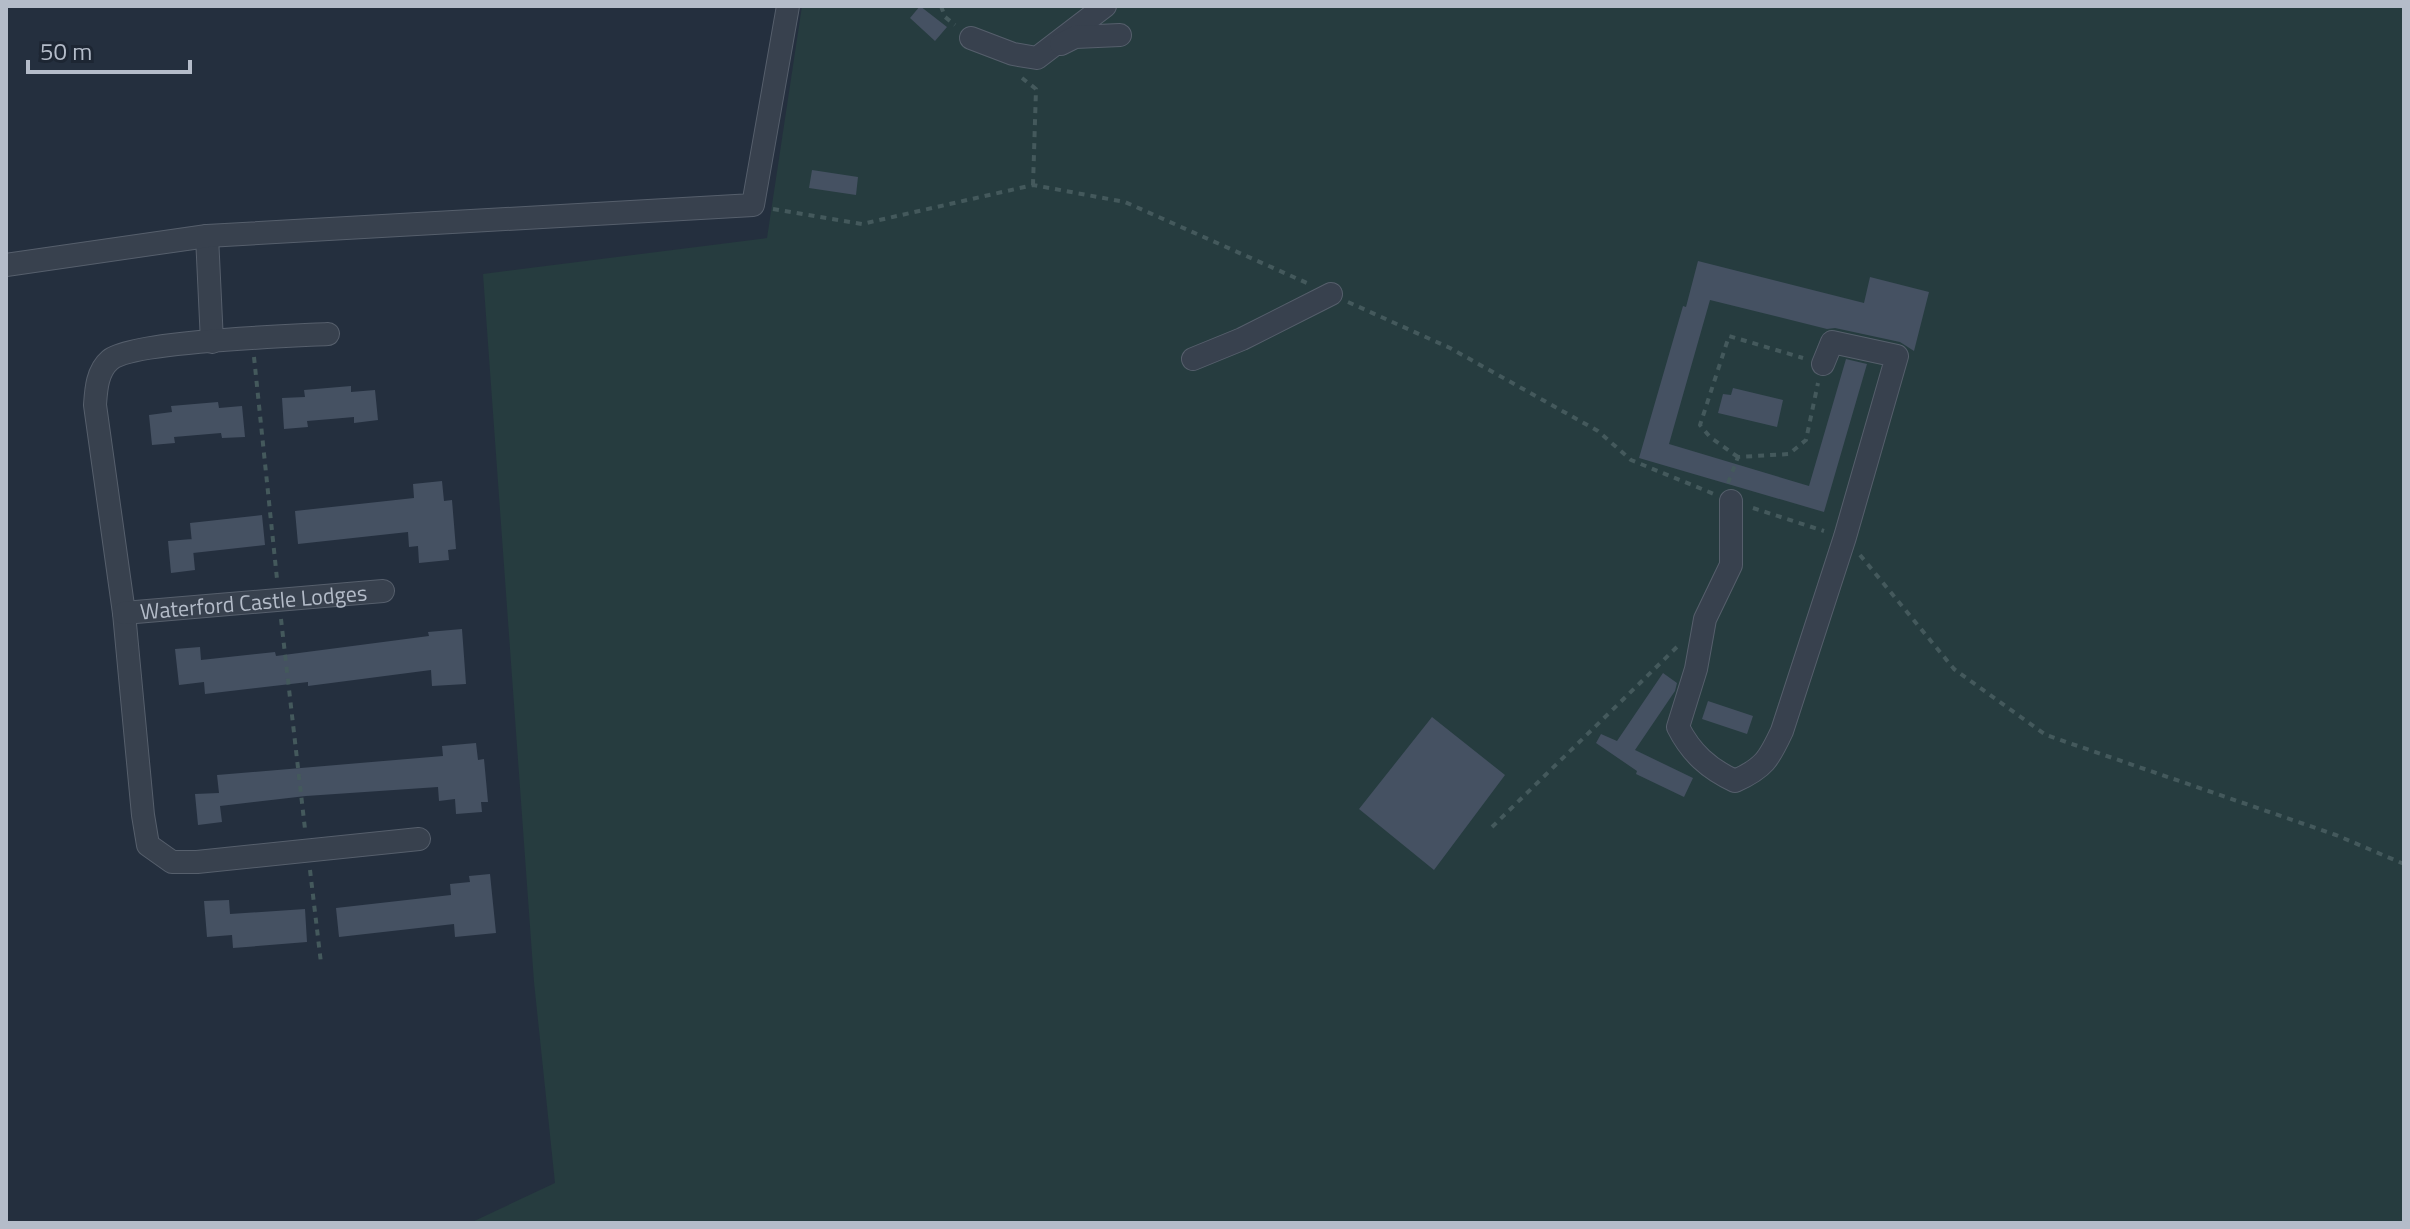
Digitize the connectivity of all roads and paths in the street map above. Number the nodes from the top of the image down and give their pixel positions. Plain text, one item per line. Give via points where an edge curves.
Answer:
1 (788, 6) edge
2 (941, 6) edge
3 (1105, 6) edge
4 (1120, 35) dead end
5 (971, 38) joint
6 (1056, 46) junction
7 (1014, 72) dead end
8 (1033, 185) junction
9 (753, 205) junction
10 (207, 236) junction
11 (6, 265) edge
12 (1331, 294) junction
13 (328, 334) dead end
14 (252, 338) junction
15 (212, 342) junction
16 (1193, 359) dead end
17 (1823, 364) junction
18 (1738, 457) junction
19 (1731, 501) junction
20 (1845, 537) junction
21 (383, 591) dead end
22 (279, 600) junction
23 (124, 613) junction
24 (1705, 619) junction
25 (1492, 827) dead end
26 (419, 839) dead end
27 (308, 851) junction
28 (2404, 864) edge
29 (321, 963) dead end

1 - 9 street
2 - 5 path via 945,17
3 - 6 street
4 - 6 street via 1075,37
5 - 6 street via 1037,58
7 - 8 path via 1036,89
8 - 9 path via 862,224
8 - 12 path via 1125,202
9 - 10 street
10 - 11 street
10 - 15 street
12 - 16 street
12 - 19 path via 1450,348 1598,431 1631,460
13 - 14 street, Waterford Castle Lodges
14 - 15 street, Waterford Castle Lodges
14 - 22 path
15 - 23 street, Waterford Castle Lodges via 130,350 110,360 98,380 95,405
17 - 18 path via 1806,440 1789,454
17 - 18 path via 1729,336 1700,425
17 - 20 street via 1832,342 1897,356
18 - 19 path via 1728,484
19 - 20 path
19 - 24 street via 1731,565
20 - 24 street via 1776,745 1755,772 1735,781 1696,756 1678,727
20 - 28 path via 1954,669 2046,735 2336,835
21 - 22 street, Waterford Castle Lodges
22 - 23 street, Waterford Castle Lodges
22 - 27 path
23 - 27 street, Waterford Castle Lodges via 148,845 172,862
24 - 25 path
26 - 27 street, Waterford Castle Lodges
27 - 29 path

